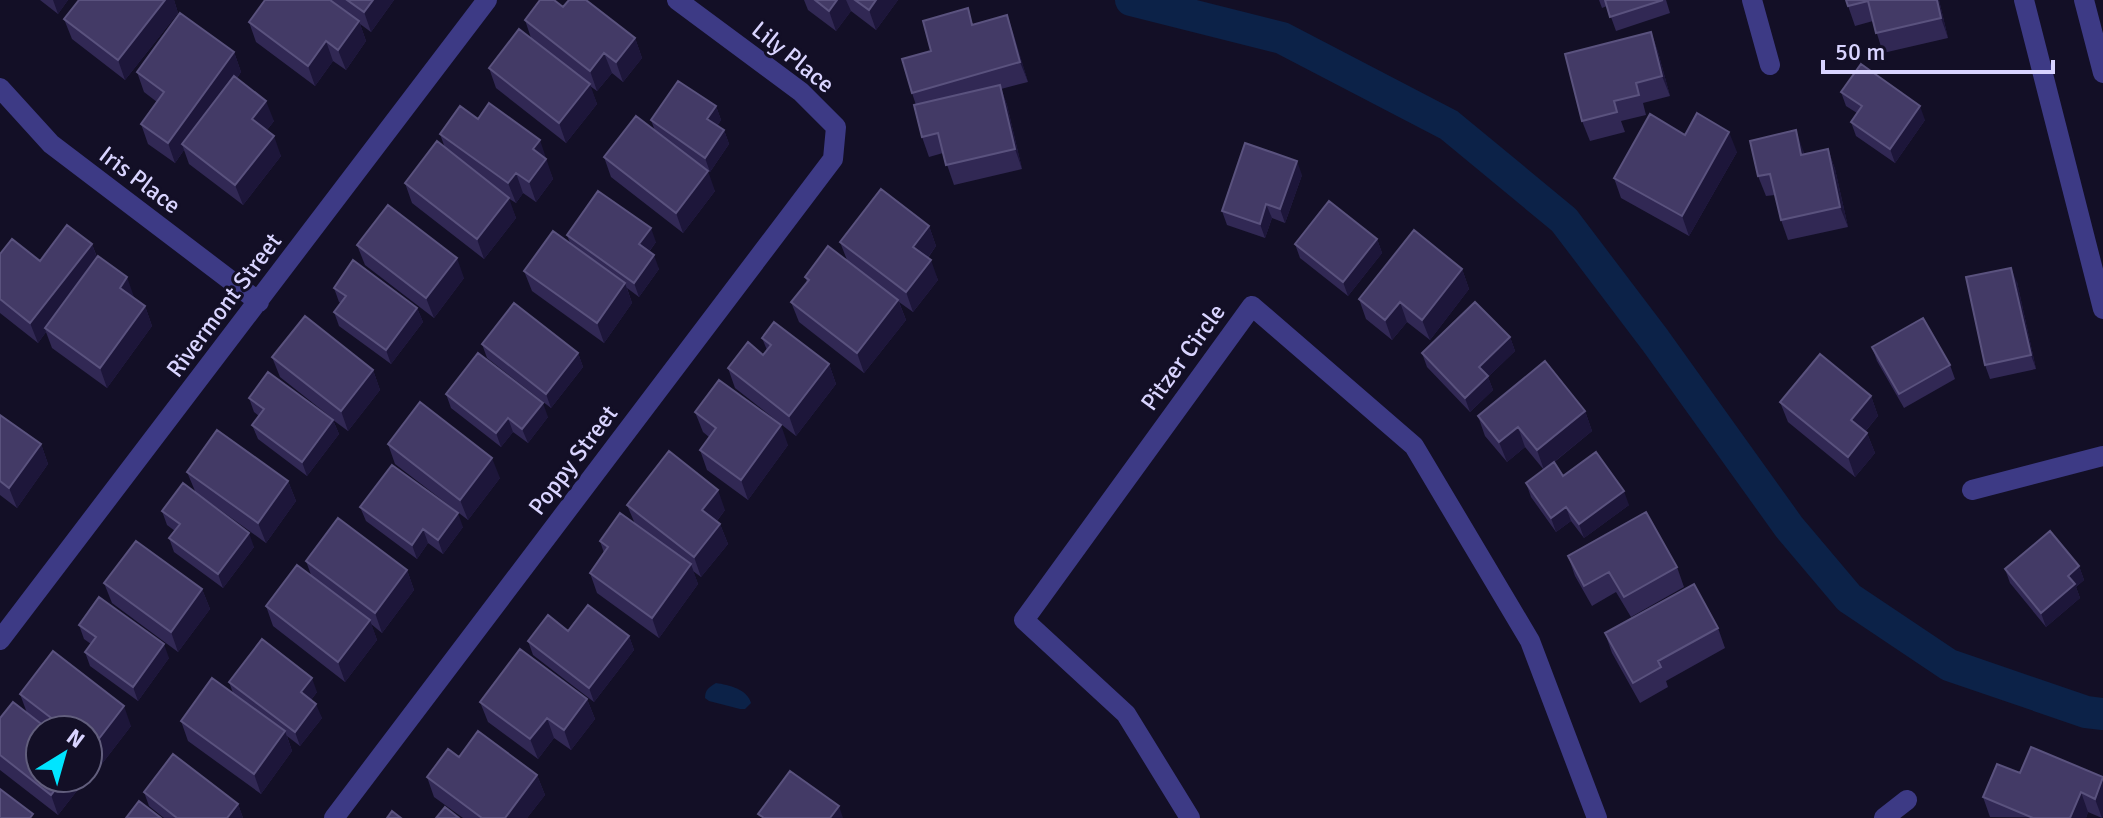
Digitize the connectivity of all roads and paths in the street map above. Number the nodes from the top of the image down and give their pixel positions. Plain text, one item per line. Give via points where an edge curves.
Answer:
1 (487, 0) edge
2 (677, 0) edge
3 (1752, 0) edge
4 (2024, 0) edge
5 (2084, 0) edge
6 (1770, 65) dead end
7 (2103, 73) edge
8 (0, 88) edge
9 (836, 127) joint
10 (259, 302) junction
11 (2103, 309) edge
12 (2103, 456) edge
13 (1972, 490) dead end
14 (2, 633) edge
15 (1907, 800) dead end
16 (334, 818) edge
17 (1190, 818) edge
18 (1597, 818) edge
19 (1884, 818) edge

1 - 10 street, Rivermont Street
2 - 9 street, Lily Place via 801,92
3 - 6 street
4 - 11 street
5 - 7 street
8 - 10 street, Iris Place via 51,144
9 - 16 street, Poppy Street via 833,159
10 - 14 street, Rivermont Street
12 - 13 street
15 - 19 street
17 - 18 street, Pitzer Circle via 1126,714 1024,620 1252,306 1414,446 1530,641

